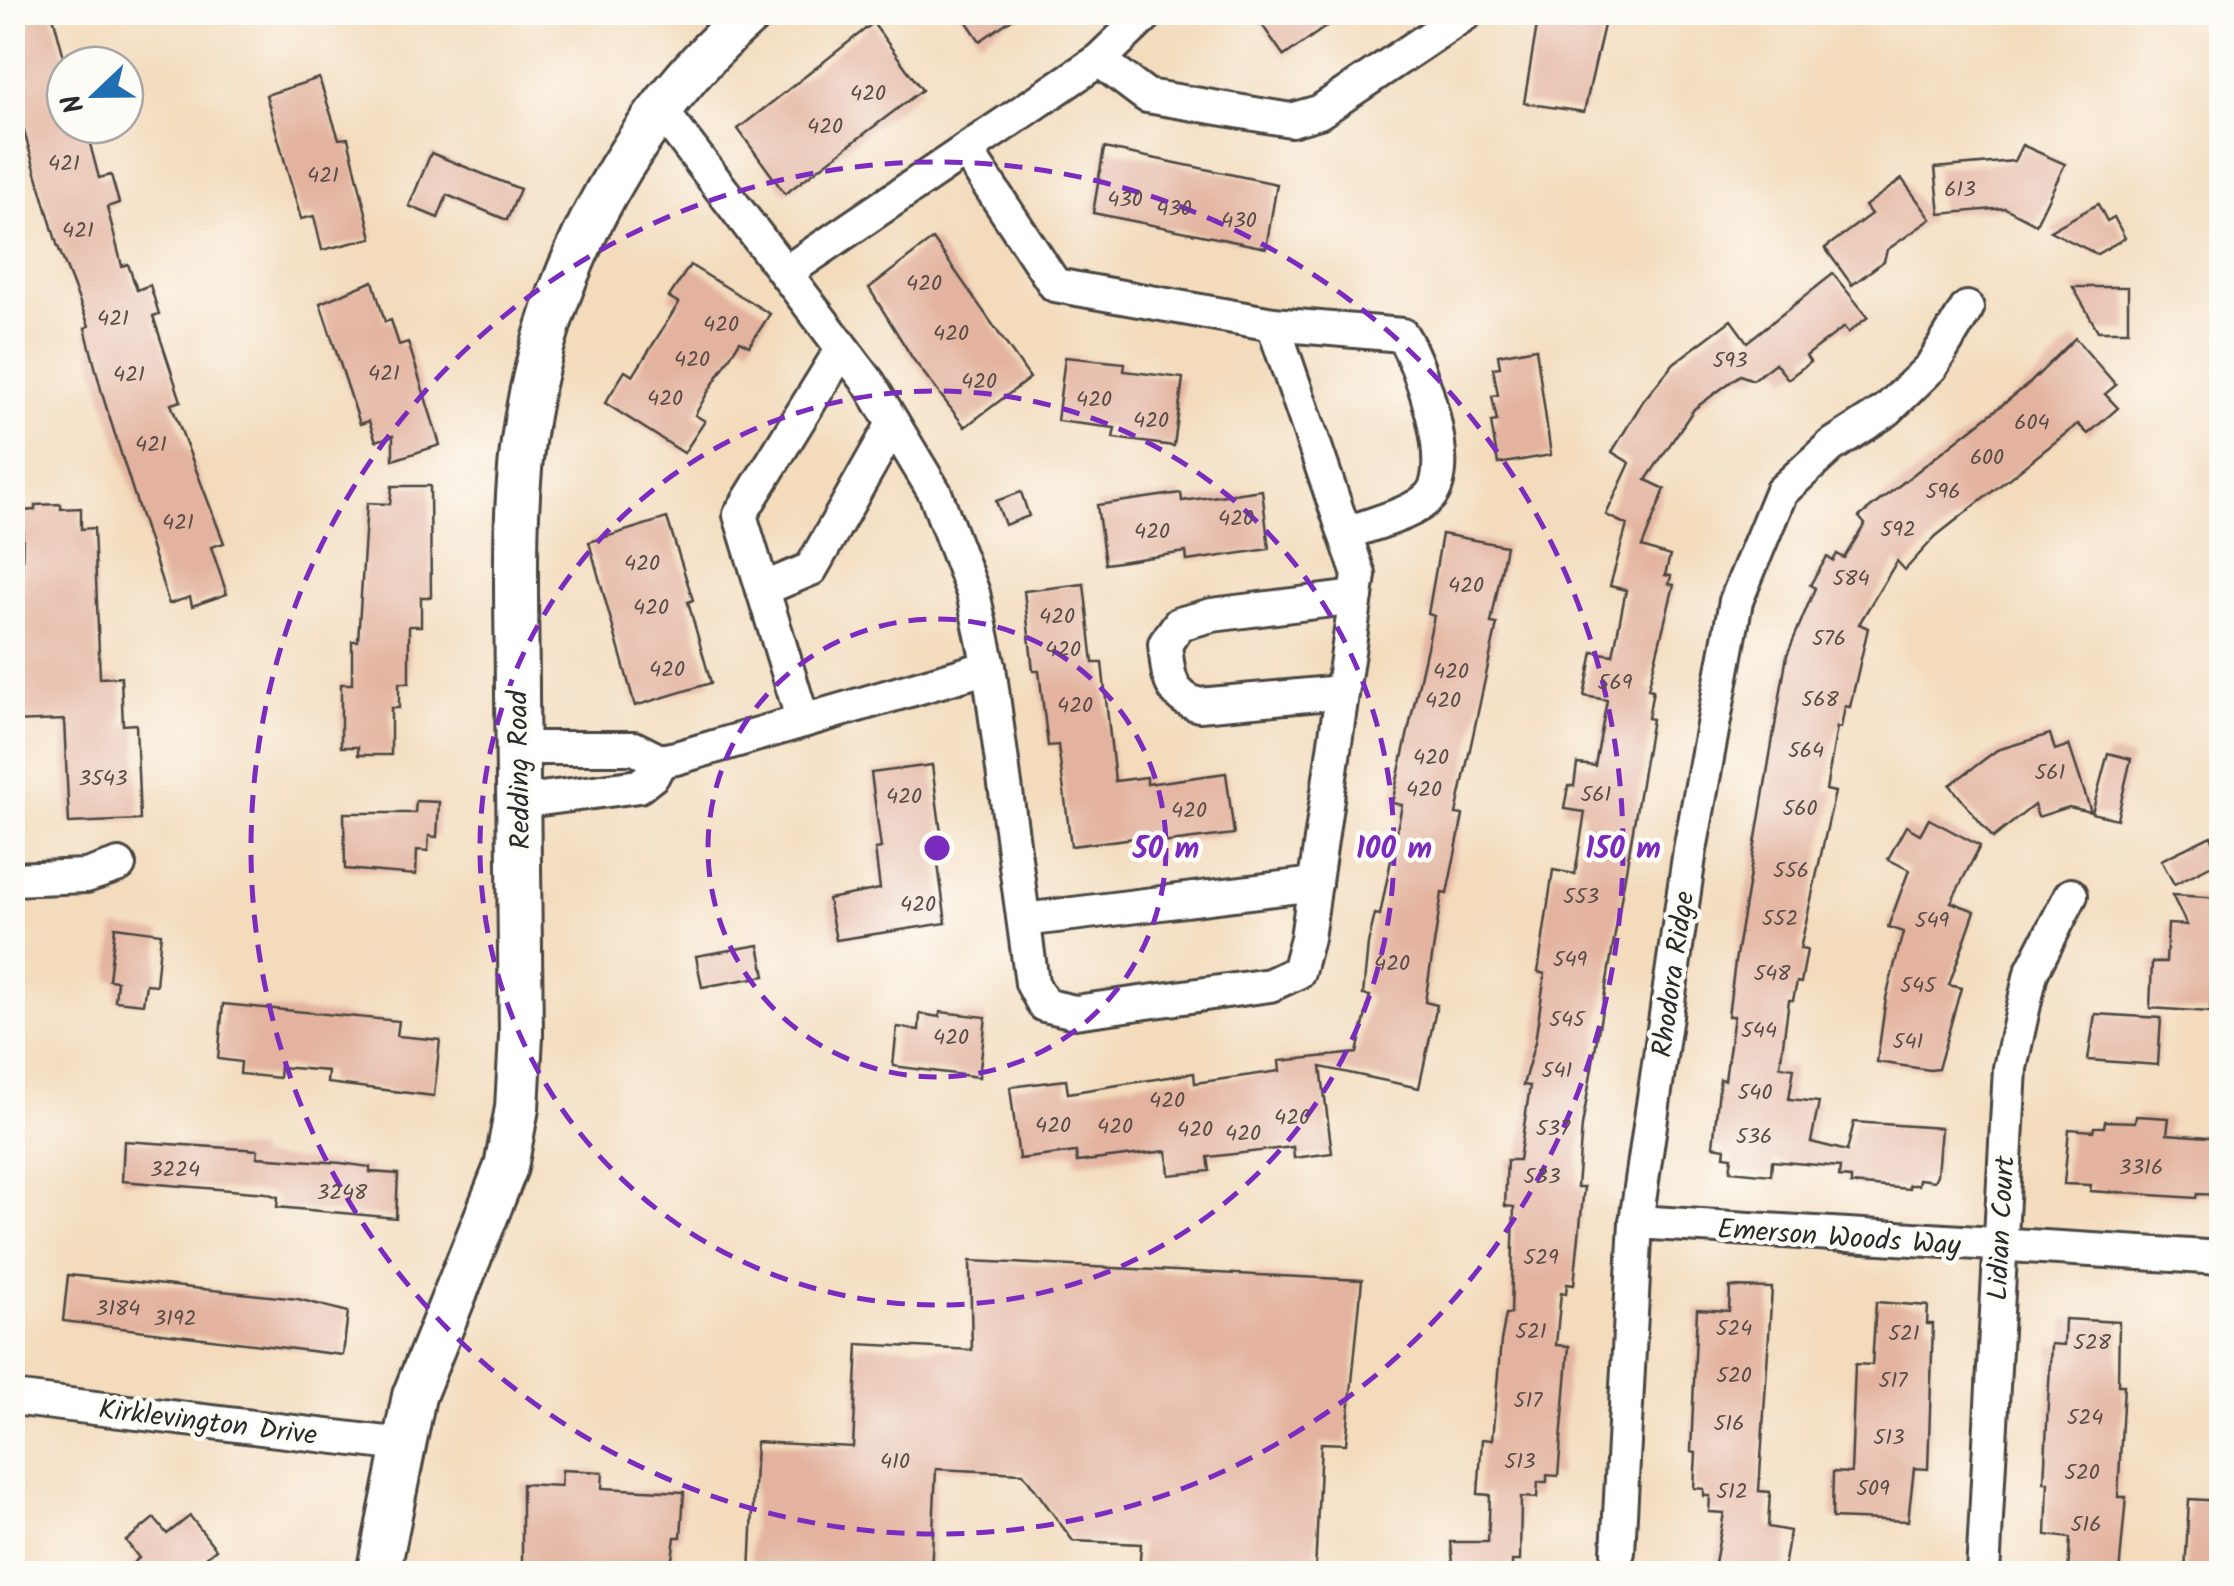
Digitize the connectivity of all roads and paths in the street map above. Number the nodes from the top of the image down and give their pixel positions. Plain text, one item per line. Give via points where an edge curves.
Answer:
1 (752, 12) edge
2 (1148, 12) edge
3 (1468, 12) edge
4 (1098, 60) junction
5 (660, 110) junction
6 (966, 150) junction
7 (785, 274) junction
8 (1966, 308) dead end
9 (1273, 324) junction
10 (842, 349) junction
11 (893, 424) junction
12 (1345, 534) junction
13 (763, 589) junction
14 (1356, 598) junction
15 (990, 667) junction
16 (1342, 692) junction
17 (803, 721) junction
18 (518, 748) junction
19 (660, 761) junction
20 (518, 802) junction
21 (119, 866) dead end
22 (12, 879) edge
23 (1315, 884) junction
24 (2071, 895) dead end
25 (1024, 920) junction
26 (1636, 1222) junction
27 (2000, 1247) junction
28 (2222, 1258) edge
29 (12, 1398) edge
30 (403, 1444) junction
31 (1618, 1552) dead end
32 (378, 1574) edge
33 (1983, 1574) edge

1 - 5 street, Redding Road
2 - 4 street
3 - 4 street via 1319,112 1291,120 1147,96
4 - 6 street
5 - 7 street
5 - 18 street, Redding Road via 579,248 536,370 516,545
6 - 7 street
6 - 9 street via 1054,284
7 - 10 street
8 - 26 street, Rhodora Ridge via 1930,367 1887,410 1831,446 1781,492 1746,568 1700,792
9 - 12 street
9 - 12 street via 1402,335 1418,359 1440,484 1426,500
10 - 11 street
10 - 13 street via 740,515
11 - 13 street via 810,569
11 - 15 street via 935,493 973,593
12 - 14 street via 1359,575
13 - 17 street
14 - 16 street
14 - 16 street via 1212,614 1178,624 1165,644 1169,682 1182,700 1199,705
15 - 17 street
15 - 25 street
16 - 23 street
17 - 19 street
18 - 19 street via 634,748
18 - 20 street, Redding Road
19 - 20 street via 639,786
20 - 30 street, Redding Road via 520,1036 513,1137 414,1396
21 - 22 street via 86,876
23 - 25 street
23 - 25 street via 1298,972 1270,985 1075,1012 1044,1005 1032,983
24 - 27 street, Lidian Court via 2031,973 2017,1024
26 - 27 street, Emerson Woods Way
26 - 31 street, Rhodora Ridge
27 - 28 street, Emerson Woods Way
27 - 33 street, Lidian Court
29 - 30 street, Kirklevington Drive
30 - 32 street, Redding Road

